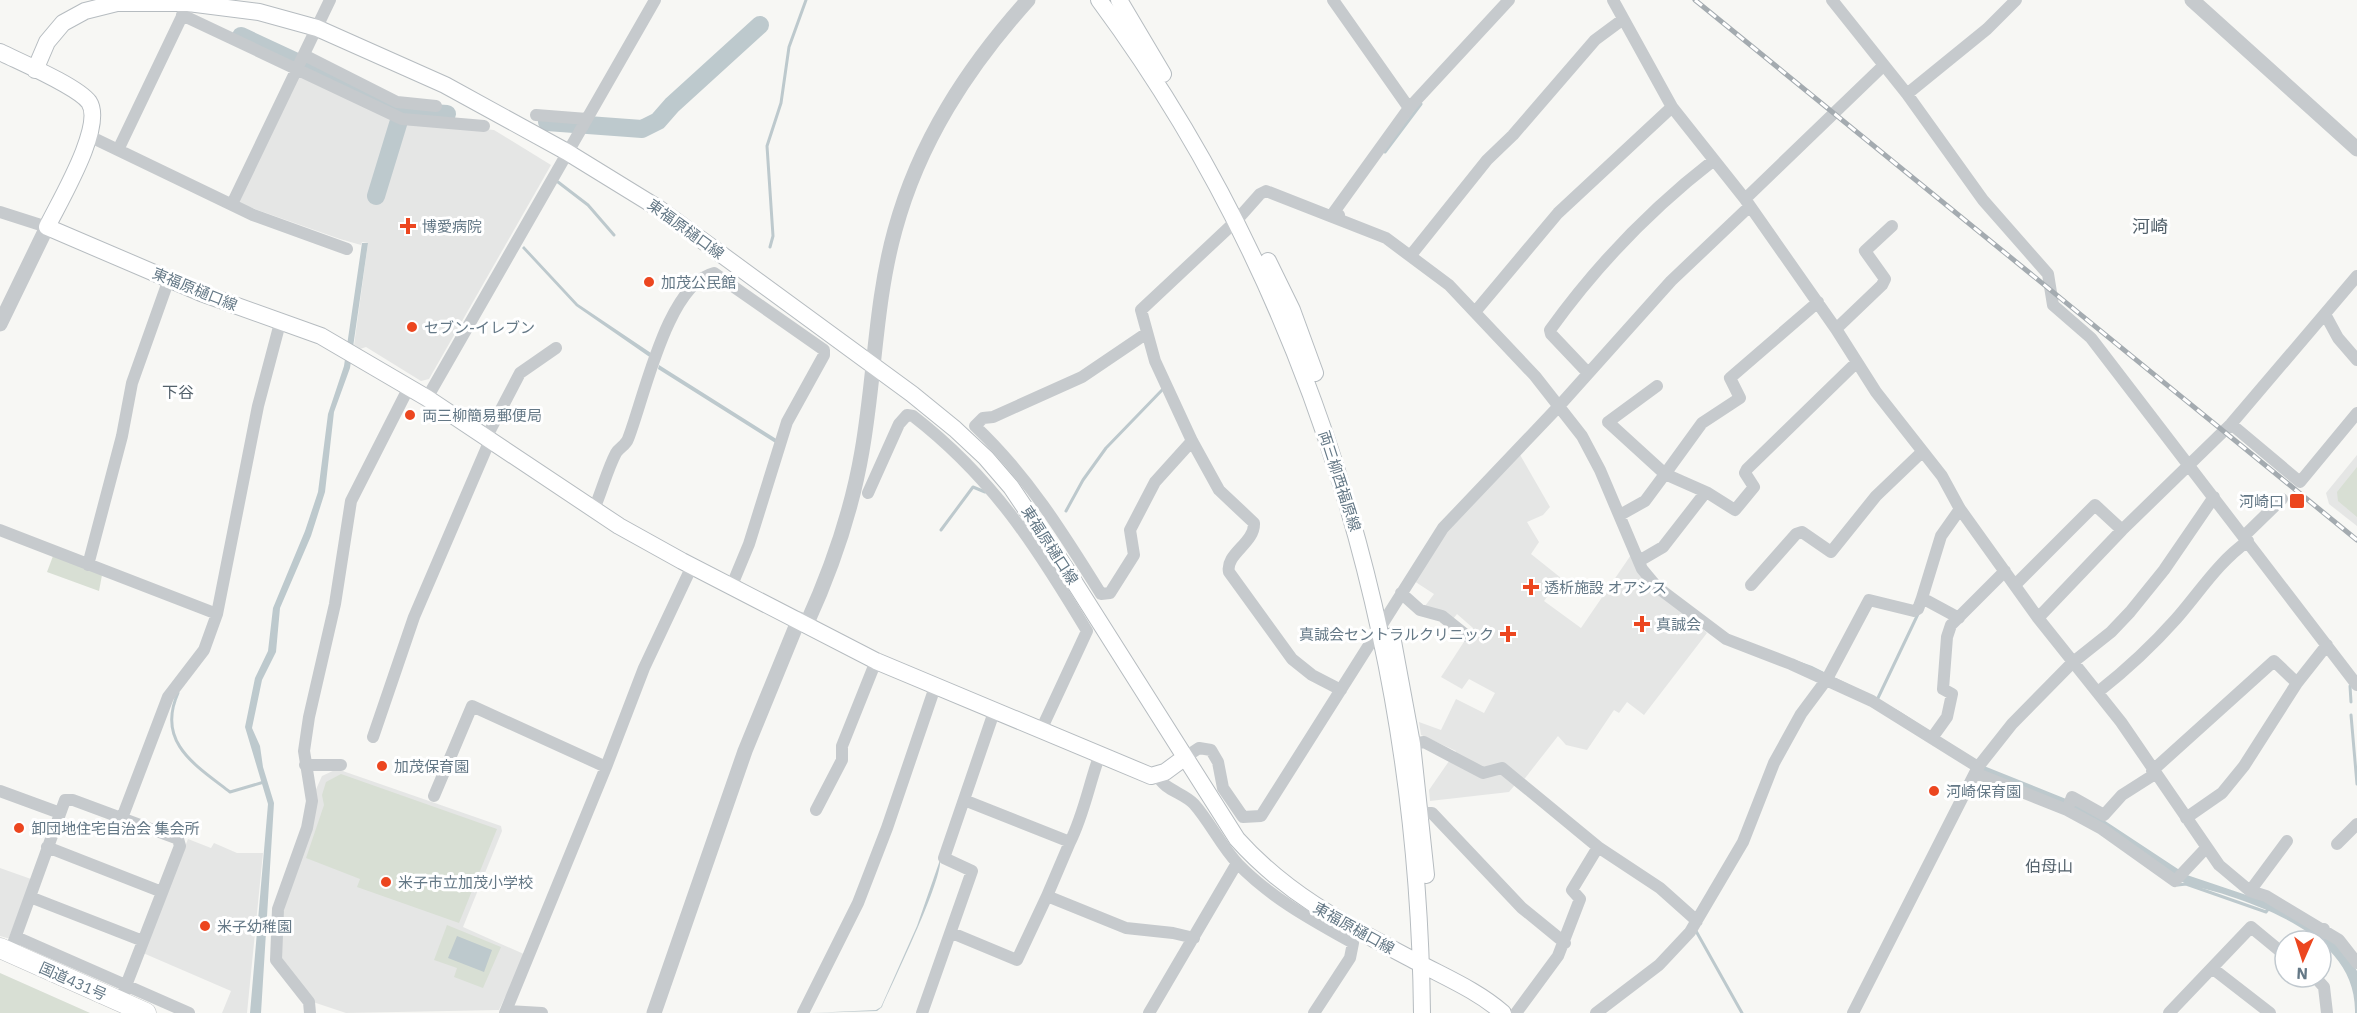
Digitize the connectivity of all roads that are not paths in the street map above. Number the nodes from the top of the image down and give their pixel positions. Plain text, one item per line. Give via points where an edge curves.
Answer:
1 (330, 0) edge
2 (655, 0) edge
3 (1028, 0) edge
4 (1099, 0) edge
5 (1119, 0) edge
6 (1333, 0) edge
7 (1509, 0) edge
8 (1613, 0) edge
9 (1832, 0) edge
10 (2016, 0) edge
11 (2192, 0) edge
12 (83, 5) edge
13 (187, 6) edge
14 (1622, 20) junction
15 (317, 28) junction
16 (0, 52) edge
17 (301, 63) junction
18 (1883, 66) junction
19 (35, 70) junction
20 (1907, 94) junction
21 (436, 106) dead end
22 (1672, 107) junction
23 (1409, 108) junction
24 (536, 115) dead end
25 (584, 124) junction
26 (484, 126) dead end
27 (89, 136) junction
28 (2357, 149) edge
29 (118, 150) junction
30 (567, 152) junction
31 (1714, 160) junction
32 (1747, 202) junction
33 (232, 204) junction
34 (0, 212) edge
35 (1239, 217) junction
36 (1337, 218) junction
37 (1892, 226) dead end
38 (47, 227) junction
39 (347, 249) dead end
40 (1412, 255) junction
41 (2357, 276) edge
42 (751, 277) junction
43 (169, 279) junction
44 (741, 292) junction
45 (1818, 302) junction
46 (1474, 312) junction
47 (2325, 314) junction
48 (280, 323) junction
49 (0, 324) edge
50 (1836, 329) junction
51 (1147, 333) junction
52 (556, 348) dead end
53 (2357, 360) edge
54 (1857, 362) junction
55 (872, 365) junction
56 (1588, 374) junction
57 (1658, 386) dead end
58 (409, 387) junction
59 (427, 398) junction
60 (1560, 405) junction
61 (2357, 413) edge
62 (2231, 424) junction
63 (488, 439) junction
64 (1192, 441) junction
65 (1922, 452) junction
66 (2190, 465) junction
67 (1665, 474) junction
68 (868, 493) dead end
69 (1705, 493) junction
70 (2214, 497) junction
71 (2282, 500) dead end
72 (594, 508) junction
73 (1960, 509) junction
74 (1029, 511) junction
75 (1620, 515) junction
76 (0, 530) edge
77 (2122, 530) junction
78 (2246, 539) junction
79 (1639, 561) junction
80 (88, 565) junction
81 (692, 566) junction
82 (2005, 571) junction
83 (732, 585) junction
84 (1751, 585) dead end
85 (2015, 585) junction
86 (1401, 594) junction
87 (1922, 597) junction
88 (216, 614) junction
89 (1959, 618) junction
90 (2038, 618) junction
91 (803, 621) junction
92 (1383, 621) junction
93 (1467, 636) dead end
94 (2327, 645) junction
95 (876, 661) junction
96 (2072, 663) junction
97 (1827, 679) junction
98 (2297, 683) junction
99 (2357, 685) edge
100 (935, 687) junction
101 (1341, 690) junction
102 (2098, 692) junction
103 (994, 712) junction
104 (1041, 730) junction
105 (373, 738) dead end
106 (1932, 738) junction
107 (1412, 744) junction
108 (1100, 754) junction
109 (1184, 758) junction
110 (305, 765) junction
111 (341, 765) dead end
112 (606, 767) junction
113 (1977, 770) junction
114 (2154, 773) junction
115 (1158, 776) junction
116 (0, 791) edge
117 (435, 796) dead end
118 (963, 800) junction
119 (2069, 806) junction
120 (816, 810) dead end
121 (60, 813) junction
122 (1421, 813) junction
123 (122, 818) junction
124 (2186, 818) junction
125 (2357, 824) edge
126 (2287, 841) dead end
127 (1070, 842) junction
128 (2337, 844) dead end
129 (48, 847) junction
130 (1599, 847) junction
131 (2206, 848) junction
132 (1237, 863) junction
133 (2250, 891) junction
134 (162, 892) junction
135 (1047, 896) junction
136 (30, 897) junction
137 (1697, 921) junction
138 (2324, 929) edge
139 (952, 933) junction
140 (2333, 936) edge
141 (1194, 938) junction
142 (143, 941) junction
143 (1565, 943) junction
144 (2273, 945) edge
145 (6, 950) edge
146 (2357, 963) edge
147 (1427, 967) junction
148 (2212, 968) junction
149 (2324, 989) edge
150 (121, 1000) edge
151 (506, 1012) edge
152 (2173, 1012) edge
153 (146, 1013) edge
154 (189, 1013) edge
155 (310, 1013) edge
156 (542, 1013) edge
157 (654, 1013) edge
158 (803, 1013) edge
159 (922, 1013) edge
160 (1149, 1013) edge
161 (1314, 1013) edge
162 (1422, 1013) edge
163 (1433, 1013) edge
164 (1503, 1013) edge
165 (1516, 1013) edge
166 (1596, 1013) edge
167 (1853, 1013) edge
168 (2270, 1013) edge
169 (2327, 1013) edge

1 - 15 street
2 - 25 street
3 - 55 street via 970,69 928,141 894,231
4 - 35 main road, 両三柳西福原線 via 1160,87
5 - 35 main road, 両三柳西福原線
6 - 23 street
7 - 23 street
8 - 14 street
9 - 18 street
10 - 20 street via 1987,29
11 - 28 street
12 - 13 main road, 東福原樋口線
12 - 19 main road, 東福原樋口線 via 47,42
13 - 15 main road, 東福原樋口線 via 259,12
13 - 17 street
13 - 29 street
14 - 22 street
14 - 40 street via 1595,40 1487,160
15 - 17 street
15 - 30 main road, 東福原樋口線 via 445,86
16 - 19 main road
17 - 21 street via 397,102
17 - 26 street via 402,119
17 - 33 street
18 - 20 street
18 - 32 street
19 - 27 main road via 70,88 90,104 93,112
20 - 66 street via 1983,200 2048,274 2053,305 2091,338
22 - 31 street
22 - 46 street via 1558,213
23 - 36 street via 1334,212 1339,215
24 - 25 street
25 - 30 street
27 - 29 street
27 - 38 main road
29 - 33 street
30 - 42 main road, 東福原樋口線 via 658,208
30 - 59 street
31 - 32 street
31 - 56 street via 1676,189 1611,254 1550,330
32 - 45 street
32 - 56 street
33 - 39 street
34 - 38 street
35 - 36 street via 1266,191
35 - 51 street via 1141,310
35 - 92 main road, 両三柳西福原線 via 1292,310 1317,377 1376,567
36 - 40 street via 1386,238
37 - 50 street via 1864,252 1882,273 1882,285
38 - 43 main road, 東福原樋口線
38 - 49 street
40 - 46 street
41 - 47 street
42 - 44 street
42 - 55 main road, 東福原樋口線
43 - 48 main road, 東福原樋口線
43 - 80 street via 132,383
44 - 72 street via 710,274 695,285 676,310 645,380 627,442 617,451
44 - 83 street via 807,337 824,350 824,355 787,422
45 - 50 street
45 - 67 street via 1730,378 1740,398 1702,423
46 - 60 street
47 - 53 street via 2338,338
47 - 62 street
48 - 58 main road, 東福原樋口線 via 321,336
48 - 88 street via 258,406
50 - 54 street
51 - 64 street via 1155,361
51 - 74 street via 1082,377 983,418 975,426 999,448
52 - 63 street via 520,373
54 - 65 street
54 - 69 street via 1747,469 1744,473 1754,487 1735,510
55 - 74 main road, 東福原樋口線 via 956,429
55 - 91 street via 863,449 849,511
56 - 60 street
57 - 67 street via 1608,422
58 - 59 main road, 東福原樋口線
58 - 110 street via 351,501 335,604 309,717
59 - 63 main road, 東福原樋口線
60 - 75 street via 1596,461
60 - 86 street via 1443,528
61 - 62 street via 2300,482
62 - 66 street
63 - 72 main road, 東福原樋口線
63 - 105 street via 414,617
64 - 74 street via 1155,482 1130,530 1134,555 1110,593 1101,594
64 - 101 street via 1220,490 1254,523 1253,533 1229,563 1229,572 1292,659
65 - 73 street via 1942,476
65 - 84 street via 1876,496 1831,552 1802,532 1796,534
66 - 70 street
66 - 77 street
67 - 69 street
67 - 75 street via 1645,501
68 - 74 street via 907,415 963,458 1001,499
69 - 79 street via 1663,547
70 - 78 street
70 - 96 street via 2130,612
71 - 78 street
72 - 81 main road, 東福原樋口線
73 - 82 street
73 - 87 street via 1941,536
74 - 104 street via 1087,631
74 - 109 main road, 東福原樋口線
75 - 79 street
76 - 80 street
77 - 85 street via 2095,505
77 - 90 street
78 - 94 street
78 - 102 street via 2175,620
79 - 97 street via 1657,587 1726,639
80 - 88 street
81 - 83 main road, 東福原樋口線
81 - 112 street via 644,668
82 - 85 street
82 - 89 street
83 - 91 main road, 東福原樋口線
85 - 90 street
86 - 92 street
86 - 93 street via 1420,610 1442,616
87 - 89 street
87 - 97 street via 1914,611 1869,600
88 - 123 street via 204,650 168,697
89 - 106 street via 1951,625 1947,637 1943,689 1952,694 1947,717
90 - 96 street
91 - 95 main road, 東福原樋口線
91 - 157 street via 745,751
92 - 101 street
92 - 107 main road, 両三柳西福原線
92 - 147 main road, 両三柳西福原線
94 - 98 street
94 - 99 street
95 - 100 main road, 東福原樋口線
95 - 120 street via 842,746 842,760
96 - 102 street
96 - 113 street via 2012,724
97 - 106 street
97 - 137 street via 1801,714 1774,763 1743,842
98 - 114 street via 2274,660
98 - 124 street via 2222,793
100 - 103 main road, 東福原樋口線
100 - 158 street via 858,903
101 - 109 street via 1261,816 1243,817 1223,788 1218,762 1211,750 1199,748
102 - 114 street
103 - 104 main road, 東福原樋口線
103 - 118 street
104 - 108 main road, 東福原樋口線
106 - 113 street
107 - 122 main road, 両三柳西福原線
107 - 130 street via 1424,742 1483,773 1499,770
108 - 115 main road, 東福原樋口線
108 - 127 street via 1084,796 1082,817
109 - 115 main road
109 - 147 main road, 東福原樋口線 via 1237,839 1264,868 1321,912
110 - 111 street
110 - 155 street via 312,801 307,828 278,909 276,960 309,1002
112 - 117 street via 472,706
112 - 151 street
113 - 119 street
113 - 167 street
114 - 119 street via 2122,795 2104,814 2072,797
114 - 124 street
115 - 132 street via 1192,802
116 - 121 street
118 - 127 street
118 - 139 street via 944,858 972,872
119 - 131 street via 2175,881
121 - 123 street via 65,800 70,799
121 - 129 street
122 - 143 street via 1432,813 1522,908
122 - 147 main road, 両三柳西福原線
123 - 134 street via 180,840
124 - 131 street
125 - 128 street
126 - 133 street
127 - 135 street
129 - 134 street
129 - 136 street
130 - 137 street via 1660,888
130 - 143 street via 1572,890 1580,899
131 - 133 street via 2230,877
132 - 141 street
132 - 161 street via 1292,909 1353,943 1350,958
133 - 138 street
134 - 142 street
135 - 139 street via 1017,960
135 - 141 street via 1126,928
136 - 142 street
136 - 145 street
137 - 166 street via 1659,965
139 - 159 street
140 - 146 street
141 - 160 street
142 - 150 street
143 - 165 street
144 - 148 street via 2251,927
145 - 150 highway, 国道431号
145 - 150 street
147 - 162 main road, 両三柳西福原線
147 - 163 main road, 両三柳西福原線
147 - 164 main road, 東福原樋口線 via 1466,987
148 - 152 street
148 - 168 street
149 - 169 street
150 - 153 highway, 国道431号
150 - 154 street
151 - 156 street

